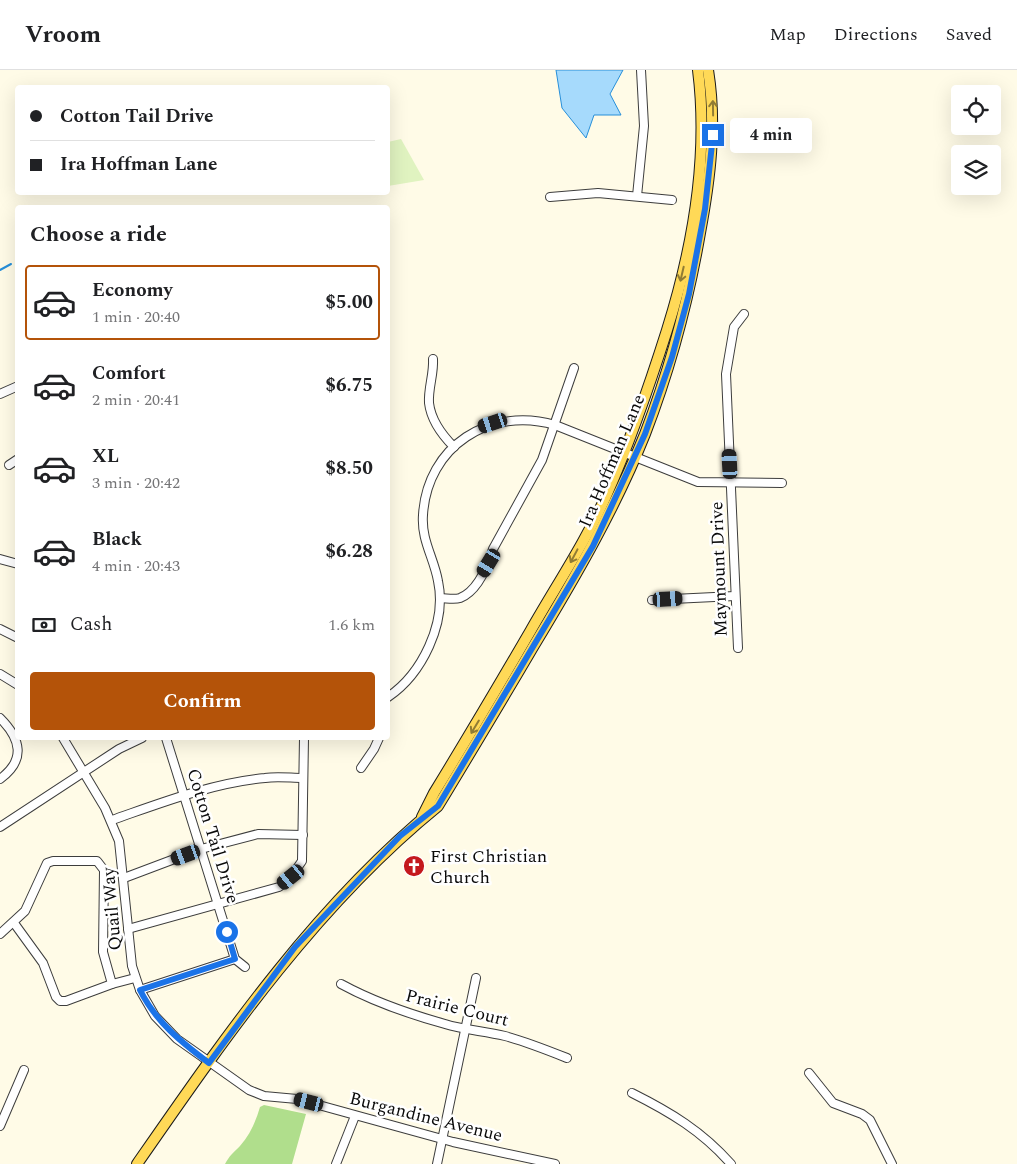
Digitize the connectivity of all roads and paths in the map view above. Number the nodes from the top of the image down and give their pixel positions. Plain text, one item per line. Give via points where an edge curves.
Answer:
1 (640, 70) edge
2 (698, 70) edge
3 (708, 70) edge
4 (636, 196) junction
5 (550, 197) dead end
6 (672, 200) dead end
7 (744, 314) dead end
8 (433, 359) dead end
9 (574, 368) dead end
10 (15, 387) edge
11 (0, 394) edge
12 (555, 425) junction
13 (454, 447) junction
14 (623, 453) junction
15 (634, 458) junction
16 (15, 461) edge
17 (9, 465) dead end
18 (782, 482) dead end
19 (730, 483) junction
20 (0, 559) edge
21 (15, 563) edge
22 (735, 596) junction
23 (440, 598) junction
24 (652, 600) dead end
25 (0, 629) edge
26 (15, 636) edge
27 (738, 648) dead end
28 (0, 674) edge
29 (15, 683) edge
30 (390, 695) edge
31 (0, 718) edge
32 (15, 738) edge
33 (16, 740) edge
34 (64, 740) edge
35 (138, 740) edge
36 (167, 740) edge
37 (304, 740) edge
38 (377, 740) edge
39 (361, 768) dead end
40 (84, 773) junction
41 (303, 778) junction
42 (0, 779) edge
43 (184, 794) junction
44 (112, 820) junction
45 (420, 820) junction
46 (0, 827) edge
47 (303, 835) junction
48 (201, 849) junction
49 (124, 878) junction
50 (219, 905) junction
51 (14, 923) junction
52 (128, 929) junction
53 (0, 934) edge
54 (235, 959) junction
55 (245, 967) dead end
56 (135, 978) junction
57 (476, 978) dead end
58 (112, 984) junction
59 (341, 984) dead end
60 (140, 990) junction
61 (465, 1027) junction
62 (567, 1058) dead end
63 (209, 1063) junction
64 (24, 1070) dead end
65 (809, 1073) dead end
66 (632, 1092) dead end
67 (355, 1116) junction
68 (0, 1126) edge
69 (442, 1139) junction
70 (137, 1164) edge
71 (336, 1164) edge
72 (437, 1164) edge
73 (555, 1164) edge
74 (730, 1164) edge
75 (892, 1164) edge

1 - 4 street via 644,126
2 -> 14 main road, Ira Hoffman Lane via 702,126 692,230 656,369
15 -> 3 main road, Ira Hoffman Lane via 672,357 698,250 713,135
4 - 5 street
4 - 6 street
7 - 19 street, Maymount Drive via 734,327 726,368
8 - 13 street via 429,402 434,420
9 - 12 street
10 - 11 street
12 - 13 street via 531,419 507,420 476,430
12 - 14 street
12 - 23 street via 542,460 478,581 470,592 459,598
13 - 23 street via 432,476 424,506 423,535 438,579
14 - 15 street
14 -> 45 main road, Ira Hoffman Lane via 605,498 563,576
15 - 19 street via 698,482
15 - 45 main road, Ira Hoffman Lane via 593,546 478,742 438,806
16 - 17 street
18 - 19 street
19 - 22 street, Maymount Drive
20 - 21 street
22 - 24 street
22 - 27 street, Maymount Drive
23 - 30 street via 436,629 428,646 406,681
25 - 26 street
28 - 29 street
31 - 32 street
33 - 42 street via 18,751 12,769
34 - 40 street, Quail Way
35 - 40 street
36 - 43 street, Cotton Tail Drive
37 - 41 street
38 - 39 street
40 - 44 street, Quail Way
40 - 46 street
41 - 43 street via 266,777
41 - 47 street
43 - 44 street
43 - 48 street, Cotton Tail Drive
44 - 49 street, Quail Way
45 - 63 main road, Ira Hoffman Lane via 400,836 280,966
47 - 48 street via 258,834
47 - 50 street via 302,860 291,877 279,887
48 - 49 street
48 - 50 street, Cotton Tail Drive
49 - 52 street, Quail Way
50 - 52 street
50 - 54 street, Cotton Tail Drive
51 - 53 street
51 - 58 street via 43,963 60,1001
51 - 58 street via 29,904 47,863 100,863 104,872 103,952
52 - 56 street, Quail Way
54 - 55 street
54 - 60 street
56 - 58 street
56 - 60 street, Quail Way
57 - 61 street
59 - 61 street, Prairie Court via 377,1002 448,1025
60 - 63 street, Quail Way via 166,1029
61 - 62 street, Prairie Court via 536,1045
61 - 69 street
63 - 67 street, Burgandine Avenue via 249,1090 264,1096 297,1099
63 - 70 main road, Ira Hoffman Lane
64 - 68 street
65 - 75 street via 833,1103 870,1120
66 - 74 street via 681,1119 716,1147
67 - 69 street, Burgandine Avenue
67 - 71 street
69 - 72 street
69 - 73 street, Burgandine Avenue

